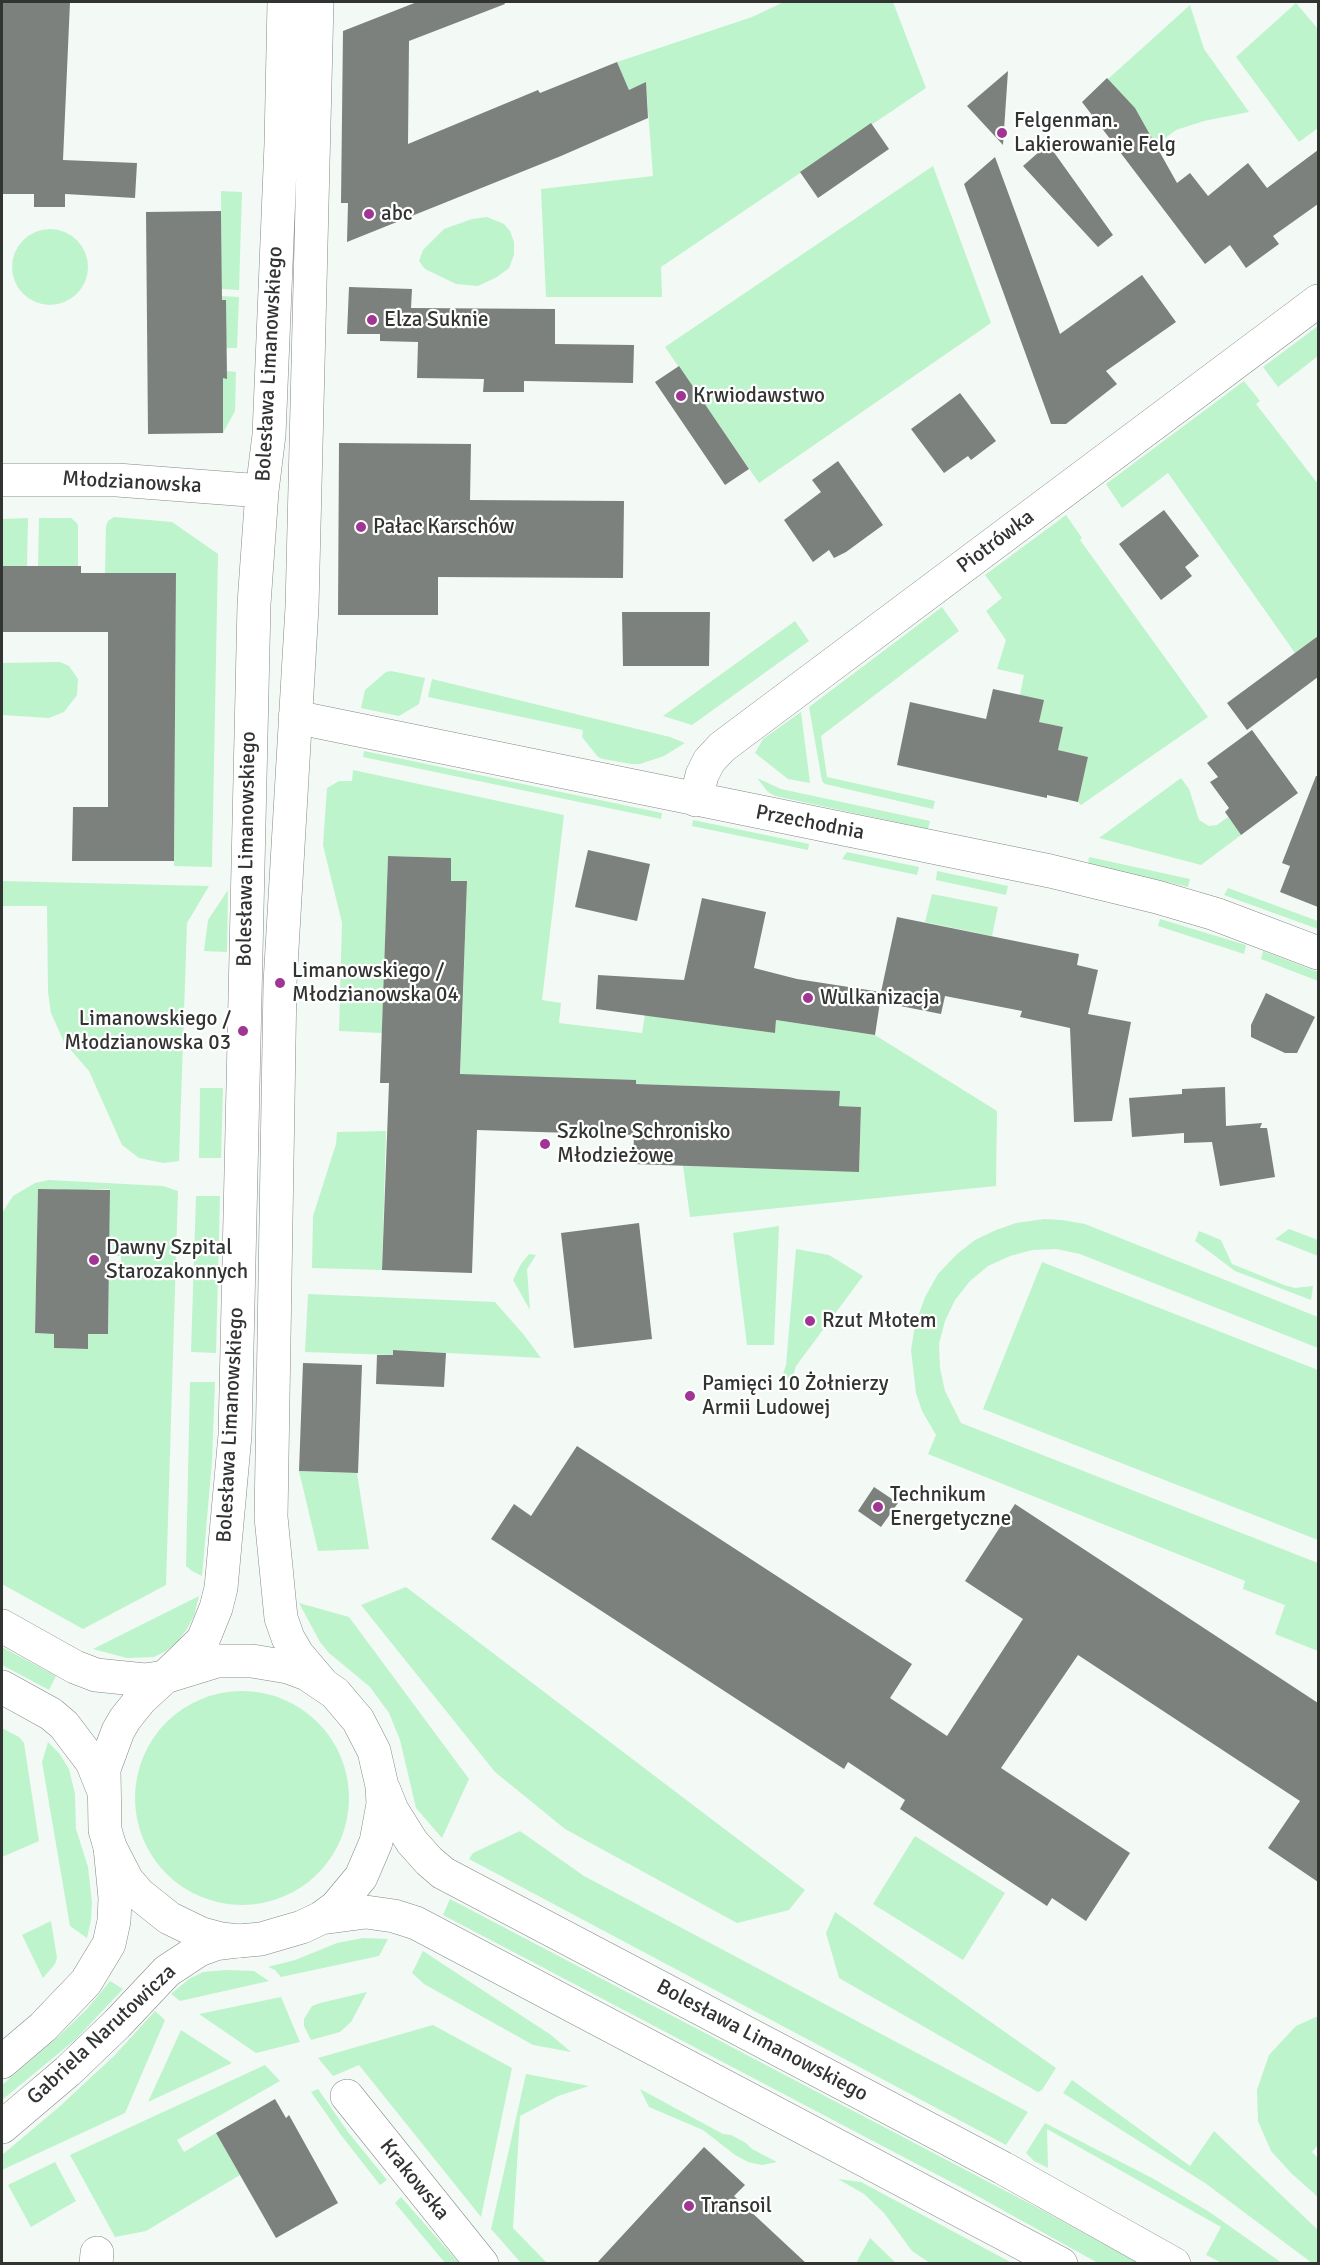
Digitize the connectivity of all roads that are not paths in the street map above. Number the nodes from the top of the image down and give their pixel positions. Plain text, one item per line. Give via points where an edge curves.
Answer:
1 (284, 2) edge
2 (317, 2) edge
3 (1318, 301) edge
4 (2, 480) edge
5 (262, 491) junction
6 (295, 717) junction
7 (696, 800) junction
8 (1318, 953) edge
9 (2, 1626) edge
10 (165, 1677) junction
11 (321, 1682) junction
12 (2, 1687) edge
13 (382, 1785) junction
14 (104, 1792) junction
15 (110, 1847) junction
16 (321, 1918) junction
17 (239, 1941) junction
18 (2, 2062) edge
19 (347, 2096) dead end
20 (2, 2127) edge
21 (482, 2264) edge
22 (1061, 2264) edge
23 (1174, 2264) edge

1 - 5 street, Bolesława Limanowskiego via 274,343
2 - 6 street, Bolesława Limanowskiego via 302,607
3 - 7 street, Piotrówka via 722,747 702,775
4 - 5 street, Młodzianowska via 117,480
5 - 10 street, Bolesława Limanowskiego via 254,604 235,1435 216,1608 203,1640
6 - 7 street, Przechodnia
6 - 11 street, Bolesława Limanowskiego via 280,983 271,1517 280,1618 298,1655
7 - 8 street, Przechodnia via 1050,871 1156,897 1215,914
9 - 10 street via 96,1675 134,1680
10 - 11 street via 230,1659 288,1667
10 - 14 street, Bolesława Limanowskiego via 135,1706 118,1731 104,1769
11 - 13 street via 347,1706 367,1735
12 - 14 street via 64,1725 92,1762
13 - 16 street via 381,1824 369,1860 350,1892
13 - 23 street, Bolesława Limanowskiego via 412,1842 443,1873 1003,2168
14 - 15 street via 105,1830
15 - 17 street via 127,1880 169,1918 202,1934
15 - 18 street via 115,1898 109,1944 86,1982
16 - 17 street, Gabriela Narutowicza via 282,1934
16 - 22 street via 366,1912 416,1923
17 - 20 street, Gabriela Narutowicza via 199,1950 167,1971 68,2071
19 - 21 street, Krakowska

